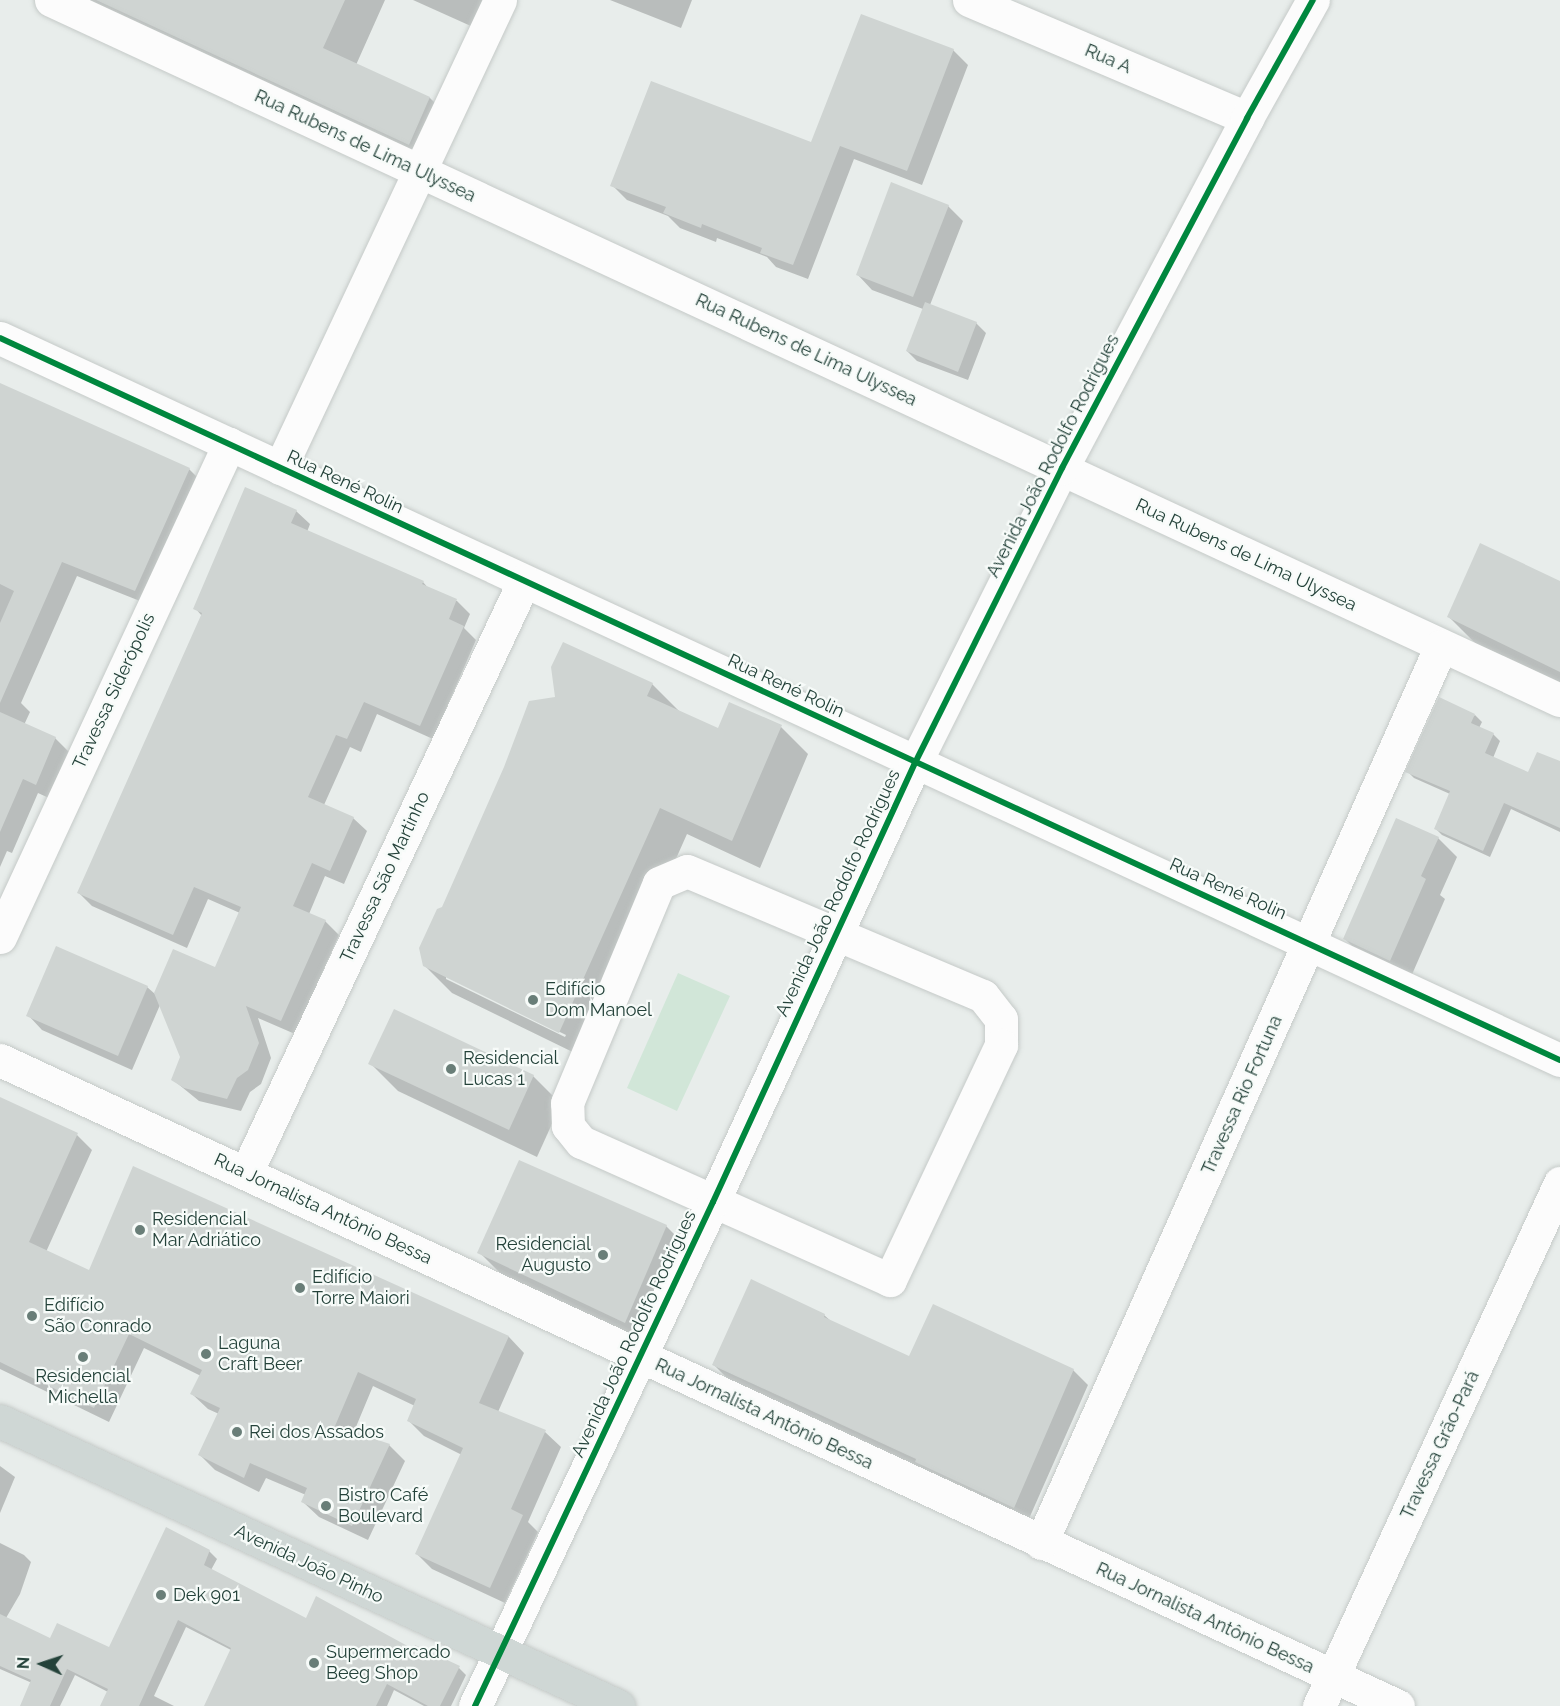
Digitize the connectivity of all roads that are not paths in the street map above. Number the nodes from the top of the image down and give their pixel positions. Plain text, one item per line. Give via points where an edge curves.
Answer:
1 (51, 0) edge
2 (500, 0) edge
3 (969, 0) edge
4 (1313, 0) edge
5 (1247, 118) junction
6 (420, 171) junction
7 (0, 338) edge
8 (229, 444) junction
9 (280, 468) junction
10 (1062, 468) junction
11 (524, 581) junction
12 (1441, 646) junction
13 (1560, 700) edge
14 (915, 763) junction
15 (835, 934) junction
16 (0, 938) edge
17 (1310, 943) junction
18 (0, 1060) edge
19 (1560, 1060) edge
20 (246, 1173) junction
21 (1560, 1183) edge
22 (713, 1202) junction
23 (640, 1356) junction
24 (0, 1421) edge
25 (1041, 1543) junction
26 (500, 1652) junction
27 (1333, 1676) junction
28 (475, 1706) edge
29 (618, 1706) edge
30 (1319, 1706) edge
31 (1398, 1706) edge

1 - 6 street, Rua Rubens de Lima Ulyssea
2 - 6 street
3 - 5 street, Rua A
4 - 5 street, Avenida João Rodolfo Rodrigues
5 - 10 street, Avenida João Rodolfo Rodrigues
6 - 9 street
6 - 10 street, Rua Rubens de Lima Ulyssea
7 - 8 street, Rua René Rolin
8 - 9 street, Rua René Rolin
8 - 16 street, Travessa Siderópolis
9 - 11 street, Rua René Rolin
10 - 12 street, Rua Rubens de Lima Ulyssea
10 - 14 street, Avenida João Rodolfo Rodrigues
11 - 14 street, Rua René Rolin
11 - 20 street, Travessa São Martinho
12 - 13 street, Rua Rubens de Lima Ulyssea
12 - 17 street, Travessa Rio Fortuna
14 - 15 street, Avenida João Rodolfo Rodrigues
14 - 17 street, Rua René Rolin
15 - 22 street, Avenida João Rodolfo Rodrigues
15 - 22 street via 687,872 659,883 567,1103 568,1126 581,1143
15 - 22 street via 983,996 1001,1019 1001,1045 890,1280
17 - 19 street, Rua René Rolin
17 - 25 street, Travessa Rio Fortuna
18 - 20 street, Rua Jornalista Antônio Bessa
20 - 23 street, Rua Jornalista Antônio Bessa
21 - 27 street, Travessa Grão-Pará
22 - 23 street, Avenida João Rodolfo Rodrigues
23 - 25 street, Rua Jornalista Antônio Bessa
23 - 26 street, Avenida João Rodolfo Rodrigues
24 - 26 main road, Avenida João Pinho
25 - 27 street, Rua Jornalista Antônio Bessa
26 - 28 street, Avenida João Rodolfo Rodrigues
26 - 29 main road, Avenida João Pinho
27 - 30 street, Travessa Grão-Pará
27 - 31 street, Rua Jornalista Antônio Bessa

